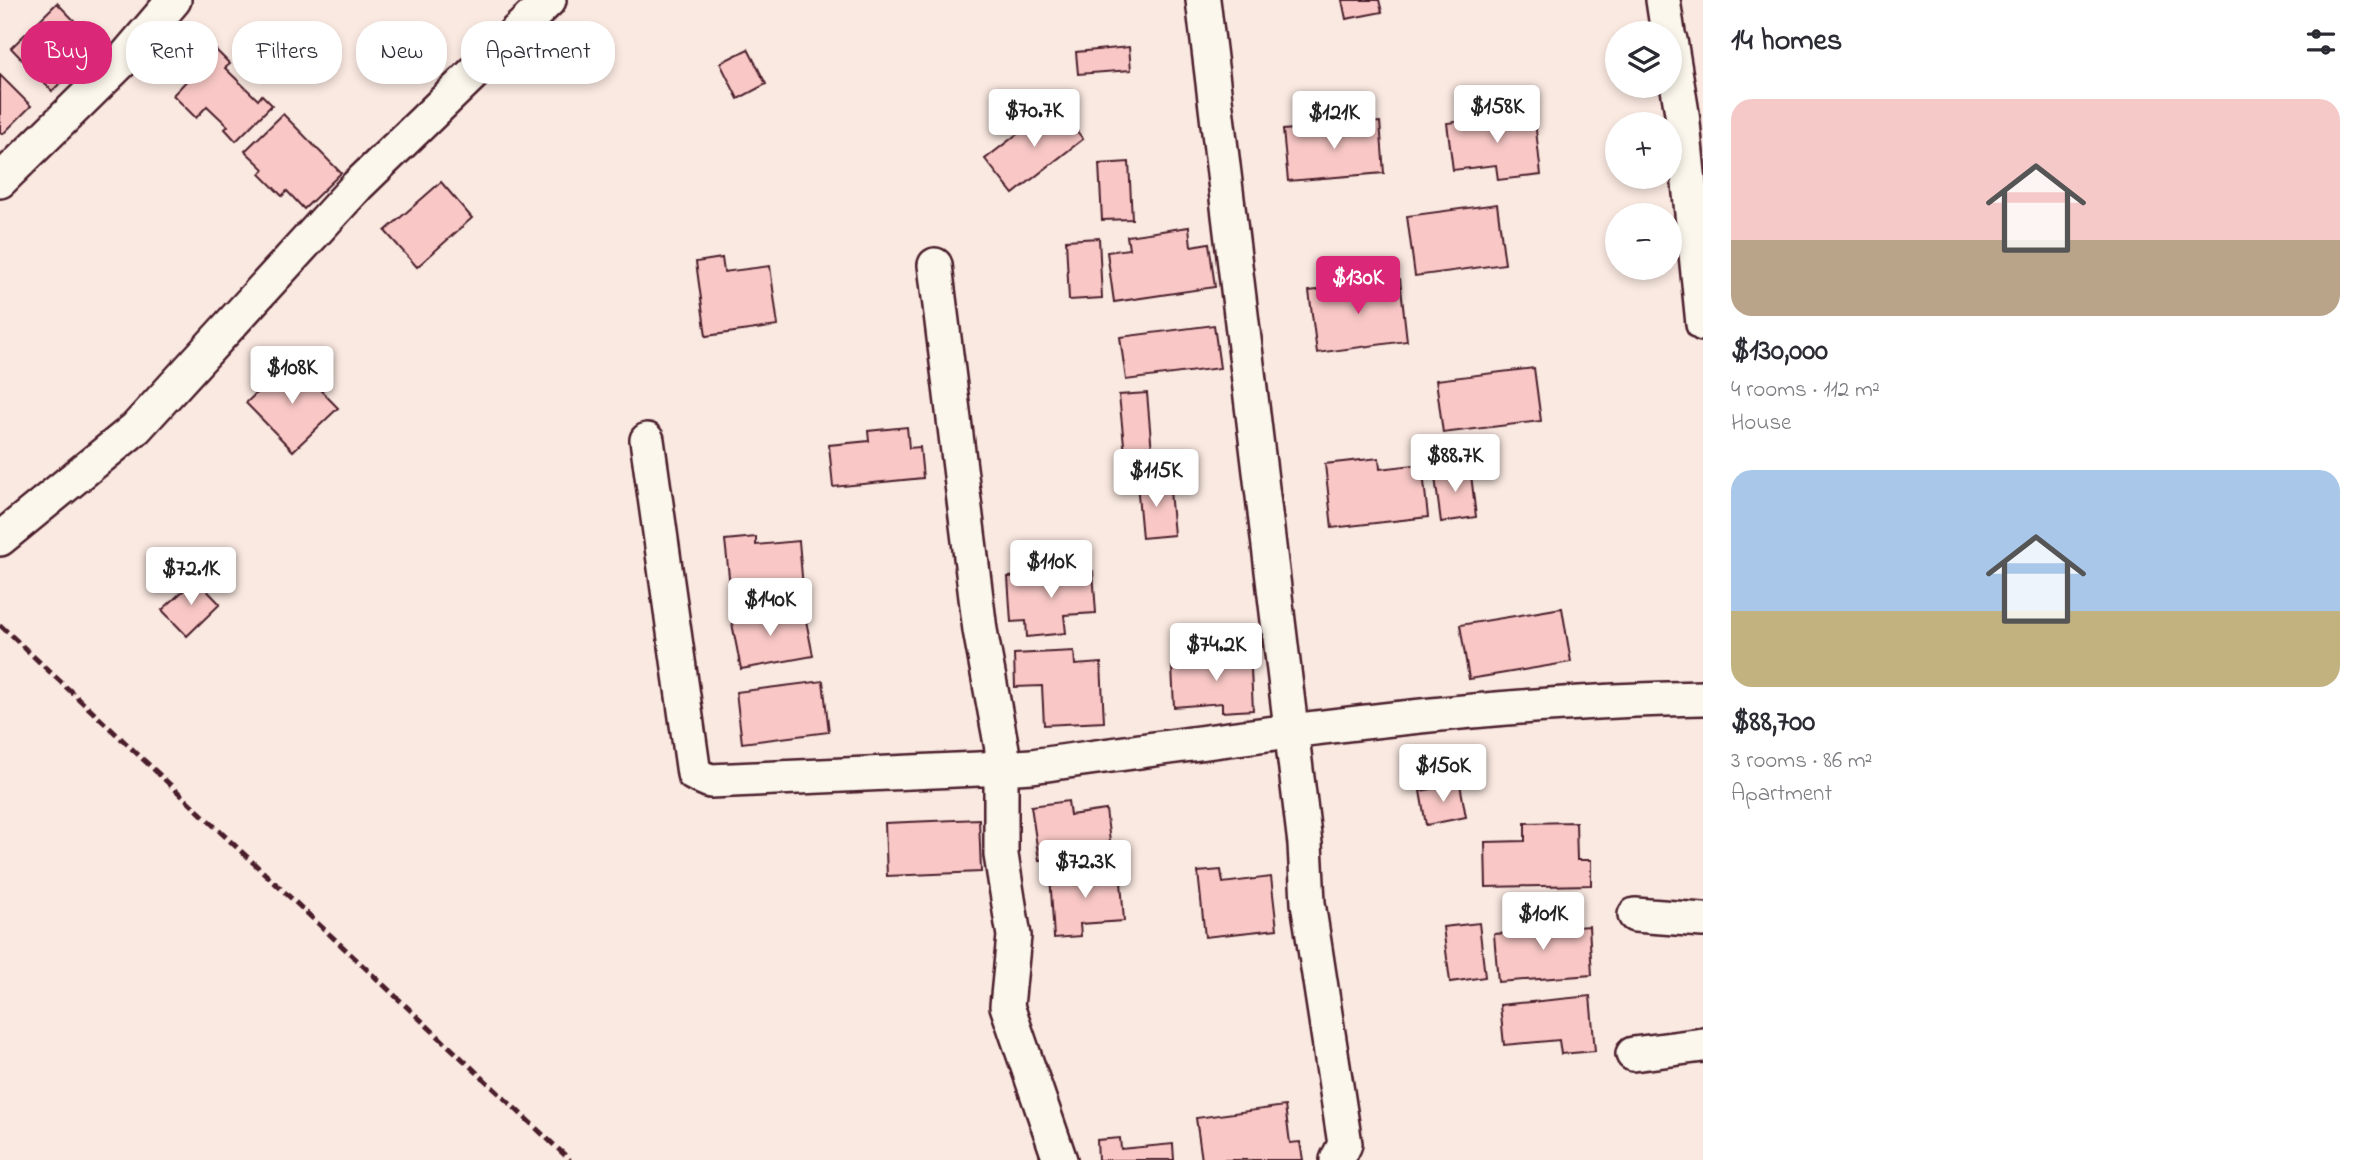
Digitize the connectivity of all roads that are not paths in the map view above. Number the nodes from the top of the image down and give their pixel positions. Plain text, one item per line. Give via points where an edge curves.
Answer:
1 (174, 0) edge
2 (549, 0) edge
3 (1203, 0) edge
4 (1663, 0) edge
5 (1666, 21) edge
6 (1680, 98) edge
7 (0, 181) edge
8 (935, 265) dead end
9 (1703, 324) edge
10 (647, 440) dead end
11 (0, 539) edge
12 (1703, 698) edge
13 (1291, 730) junction
14 (1001, 768) junction
15 (1635, 915) dead end
16 (1703, 920) edge
17 (1703, 1045) edge
18 (1633, 1054) dead end
19 (1060, 1160) edge
20 (1337, 1160) edge

1 - 7 street via 122,61
2 - 11 street via 357,186 136,428
3 - 13 street
4 - 5 street
6 - 9 street
8 - 14 street
10 - 14 street via 694,774 710,781
12 - 13 street via 1527,704
13 - 14 street
13 - 20 street via 1308,903 1345,1144
14 - 19 street via 1001,855 1014,936 1007,1006
15 - 16 street
17 - 18 street

